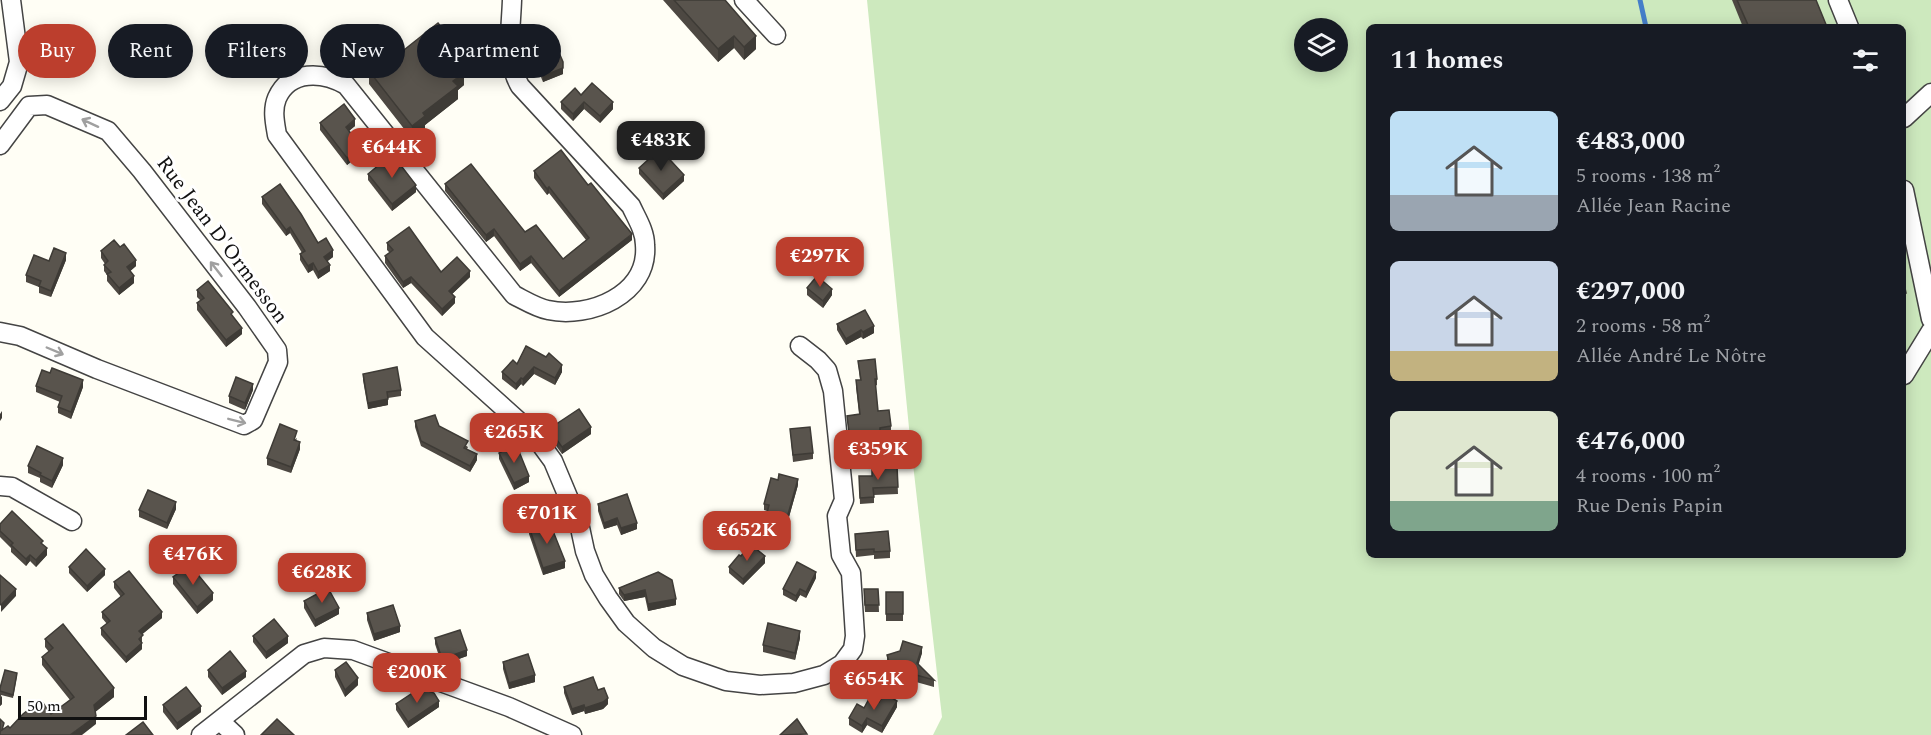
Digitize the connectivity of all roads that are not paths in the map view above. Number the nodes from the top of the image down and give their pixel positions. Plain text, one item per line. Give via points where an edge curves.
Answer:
1 (11, 0) edge
2 (512, 0) edge
3 (744, 0) edge
4 (1838, 0) edge
5 (1848, 24) edge
6 (776, 35) dead end
7 (1931, 93) edge
8 (0, 101) edge
9 (1906, 116) edge
10 (0, 145) edge
11 (1906, 200) edge
12 (1931, 319) edge
13 (1931, 331) edge
14 (0, 332) edge
15 (800, 346) dead end
16 (1906, 372) edge
17 (0, 486) edge
18 (72, 521) dead end
19 (220, 721) junction
20 (201, 735) edge
21 (235, 735) edge
22 (572, 735) edge

1 - 8 street via 19,62 12,86
2 - 15 street via 512,72 520,86 630,207 641,226 646,246 642,268 620,297 579,311 547,310 514,295 346,85 333,77 307,75 285,87 274,111 277,135 425,337 534,435 553,460 579,523 594,575 626,623 654,648 683,666 726,681 794,683 824,675 842,664 853,649 851,573 841,555 837,516 843,500 833,390 827,370
3 - 6 street
4 - 5 street
7 - 9 street
14 -> 10 street, Rue Jean D'Ormesson via 20,336 244,425 253,420 278,362 277,350 247,307 108,131 47,105 29,106
11 - 12 street
13 - 16 street
17 - 18 street via 12,487
19 - 20 street
19 - 21 street
19 - 22 street via 304,654 324,648 353,650 509,707

